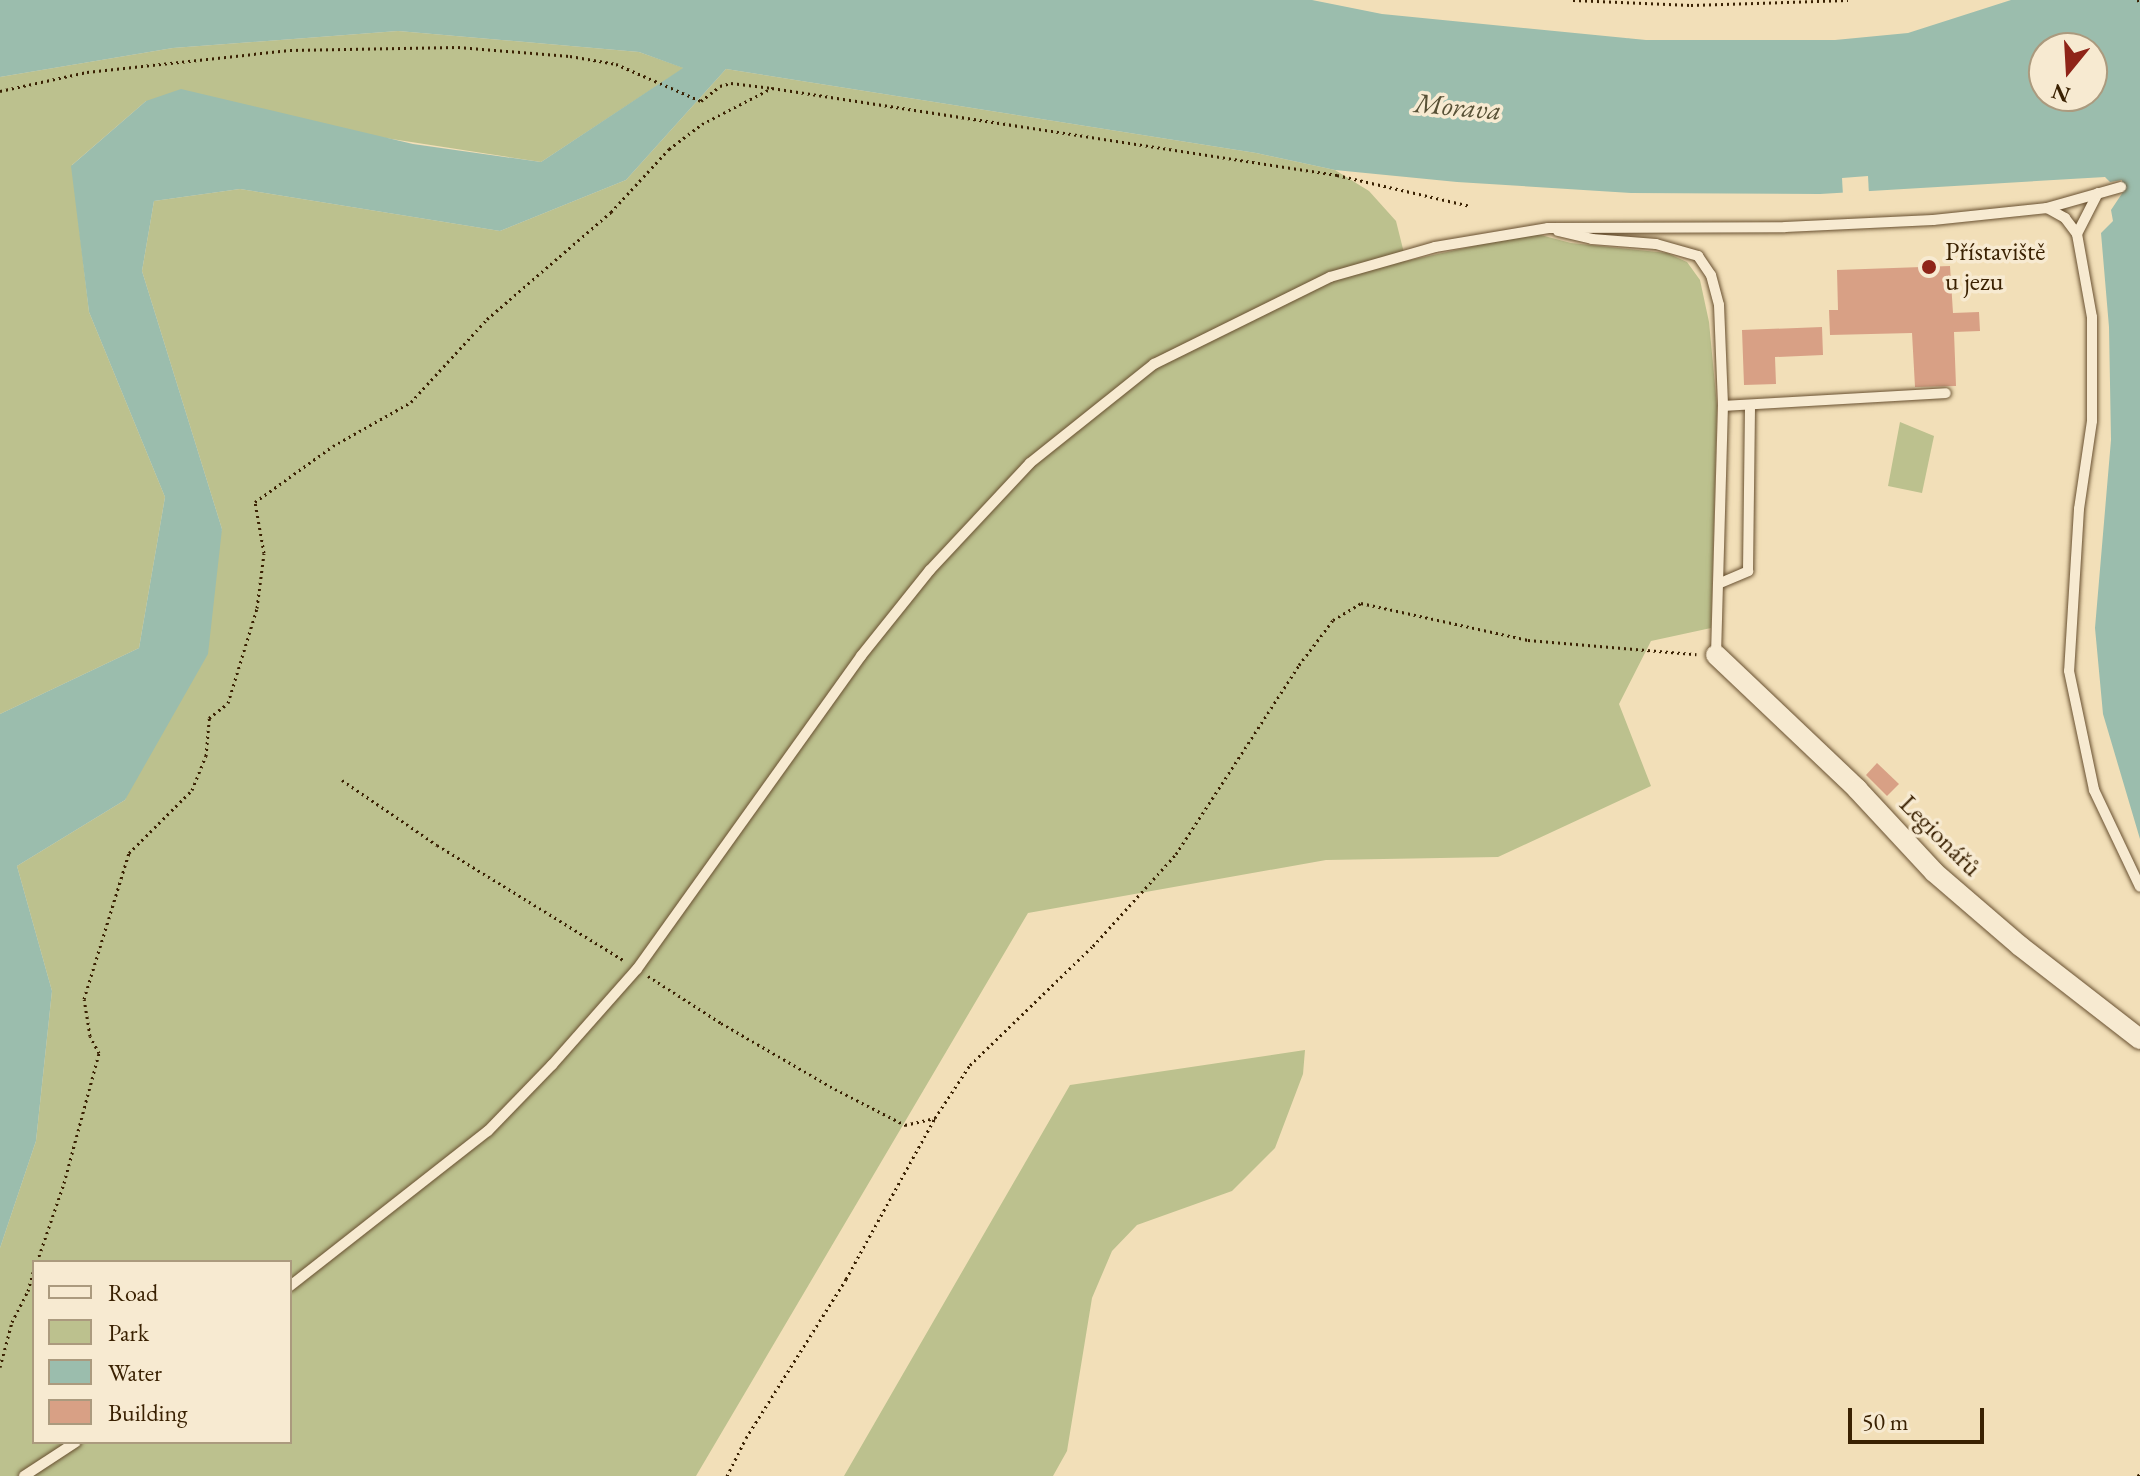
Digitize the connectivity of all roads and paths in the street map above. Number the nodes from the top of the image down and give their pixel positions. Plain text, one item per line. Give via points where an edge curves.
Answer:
1 (1573, 0) edge
2 (1848, 0) edge
3 (772, 88) junction
4 (0, 91) edge
5 (2121, 187) dead end
6 (2098, 193) junction
7 (1470, 206) dead end
8 (2047, 208) junction
9 (1548, 228) junction
10 (2077, 234) junction
11 (1946, 393) dead end
12 (1750, 405) junction
13 (1723, 406) junction
14 (1718, 584) junction
15 (1716, 655) junction
16 (342, 780) dead end
17 (2140, 887) edge
18 (637, 969) junction
19 (2140, 1039) edge
20 (935, 1118) junction
21 (38, 1260) edge
22 (32, 1276) edge
23 (292, 1284) edge
24 (0, 1367) edge
25 (73, 1444) edge
26 (24, 1476) edge
27 (727, 1476) edge

1 - 2 path via 1691,5
3 - 4 path via 731,83 701,101 616,64 458,47 290,50 87,72
3 - 7 path via 1337,175
3 - 21 path via 702,124 669,149 611,212 487,319 411,402 333,446 255,502 264,553 257,608 228,703 209,718 206,756 192,790 129,853 84,999 90,1036 99,1053
5 - 6 lane
6 - 8 lane
6 - 10 lane
8 - 9 lane via 1785,227
8 - 10 lane via 2065,218
9 - 13 lane via 1592,239 1656,244 1698,256 1711,275 1719,305
9 - 18 lane via 1435,247 1330,277 1154,364 1043,453 930,570 861,656
10 - 17 lane via 2092,317 2092,421 2079,509 2069,671 2094,790
11 - 12 lane
12 - 13 lane
12 - 14 lane via 1748,571
13 - 14 lane
14 - 15 lane
15 - 19 street, Legionářů via 1857,789 1934,872
15 - 20 path via 1528,640 1361,603 1333,620 1299,665 1176,854 1093,946 970,1065
16 - 18 path
18 - 20 path via 733,1031 905,1125
18 - 23 lane via 488,1131
20 - 27 path
22 - 24 path
25 - 26 lane

